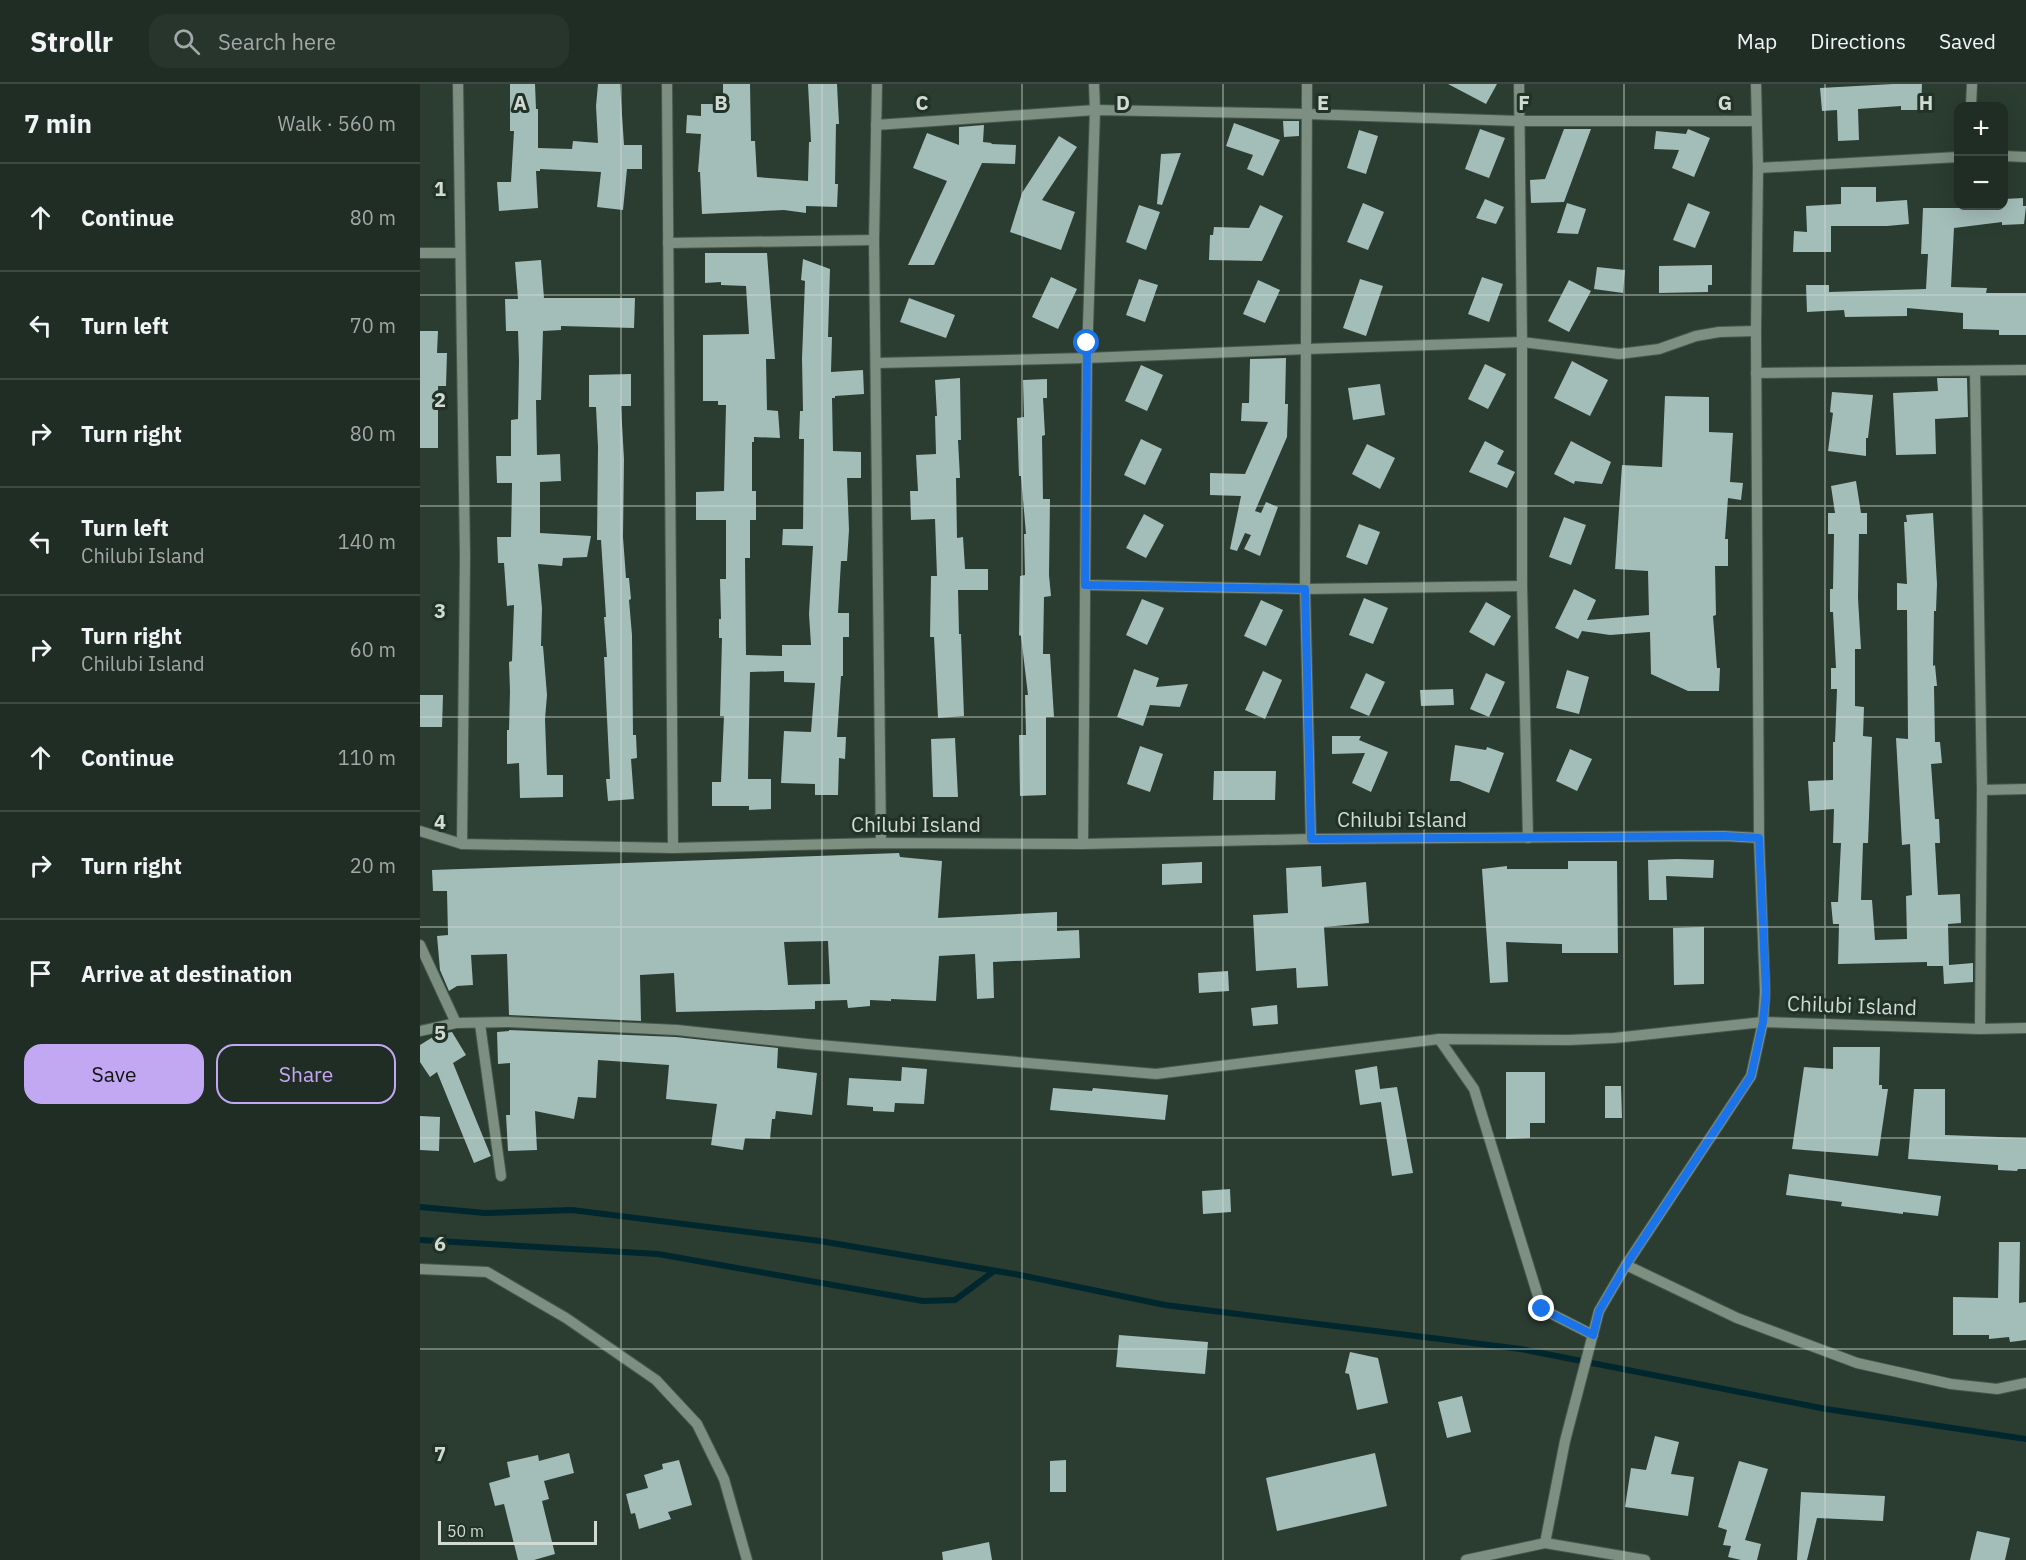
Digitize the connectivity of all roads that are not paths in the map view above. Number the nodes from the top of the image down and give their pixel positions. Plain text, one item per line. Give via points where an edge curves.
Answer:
1 (458, 84) edge
2 (667, 84) edge
3 (877, 84) edge
4 (1094, 84) edge
5 (1307, 84) edge
6 (1519, 84) edge
7 (1756, 84) edge
8 (1972, 84) edge
9 (1971, 102) edge
10 (1095, 110) junction
11 (1307, 114) junction
12 (1519, 121) junction
13 (1756, 121) junction
14 (876, 125) junction
15 (2008, 156) edge
16 (1954, 157) edge
17 (2026, 157) edge
18 (1758, 168) junction
19 (874, 240) junction
20 (668, 243) junction
21 (420, 253) edge
22 (460, 253) junction
23 (1756, 331) junction
24 (1522, 342) junction
25 (1307, 349) junction
26 (1087, 358) junction
27 (877, 363) junction
28 (2026, 370) edge
29 (1975, 371) junction
30 (1756, 373) junction
31 (1085, 585) junction
32 (1522, 586) junction
33 (1305, 589) junction
34 (1982, 789) junction
35 (2026, 789) edge
36 (420, 831) edge
37 (1528, 838) junction
38 (1759, 838) junction
39 (1311, 839) junction
40 (881, 843) junction
41 (462, 844) junction
42 (1083, 844) junction
43 (672, 848) junction
44 (420, 945) edge
45 (1763, 1022) junction
46 (456, 1023) junction
47 (480, 1024) junction
48 (2026, 1028) edge
49 (1980, 1029) junction
50 (420, 1031) edge
51 (1439, 1039) junction
52 (501, 1176) dead end
53 (1626, 1265) junction
54 (420, 1269) edge
55 (1593, 1335) junction
56 (2026, 1383) edge
57 (1545, 1543) junction
58 (747, 1560) edge
59 (1466, 1560) edge
60 (1645, 1560) edge

1 - 22 street
2 - 20 street
3 - 14 street
4 - 10 street
5 - 11 street
6 - 12 street
7 - 13 street
8 - 9 street
10 - 11 street
10 - 14 street
10 - 26 street
11 - 12 street
11 - 25 street
12 - 13 street
12 - 24 street
13 - 18 street
14 - 19 street
15 - 17 street
16 - 18 street
18 - 23 street
19 - 20 street
19 - 27 street
20 - 43 street
21 - 22 street
22 - 41 street via 465,557
23 - 24 street via 1719,332 1659,349 1619,354
23 - 30 street
24 - 25 street
24 - 32 street
25 - 26 street
25 - 33 street
26 - 27 street
26 - 31 street
27 - 40 street
28 - 29 street
29 - 30 street
29 - 34 street
30 - 38 street
31 - 33 street
31 - 42 street
32 - 33 street
32 - 37 street
33 - 39 street
34 - 35 street
34 - 49 street
36 - 41 street, Chilubi Island
37 - 38 street, Chilubi Island
37 - 39 street, Chilubi Island
38 - 45 street, Chilubi Island via 1766,992
39 - 42 street, Chilubi Island
40 - 42 street, Chilubi Island
40 - 43 street, Chilubi Island
41 - 43 street, Chilubi Island
44 - 46 street
45 - 49 street, Chilubi Island
45 - 51 street via 1614,1038
45 - 53 street via 1751,1076
46 - 47 street
46 - 50 street
47 - 51 street via 677,1030 1156,1074
47 - 52 street
48 - 49 street, Chilubi Island
51 - 55 street via 1474,1089 1542,1309
53 - 55 street via 1599,1311
53 - 56 street via 1737,1318 1857,1363 1951,1384 1997,1389
54 - 58 street via 487,1272 566,1318 656,1380 697,1424 724,1479
55 - 57 street via 1565,1441
57 - 59 street
57 - 60 street

